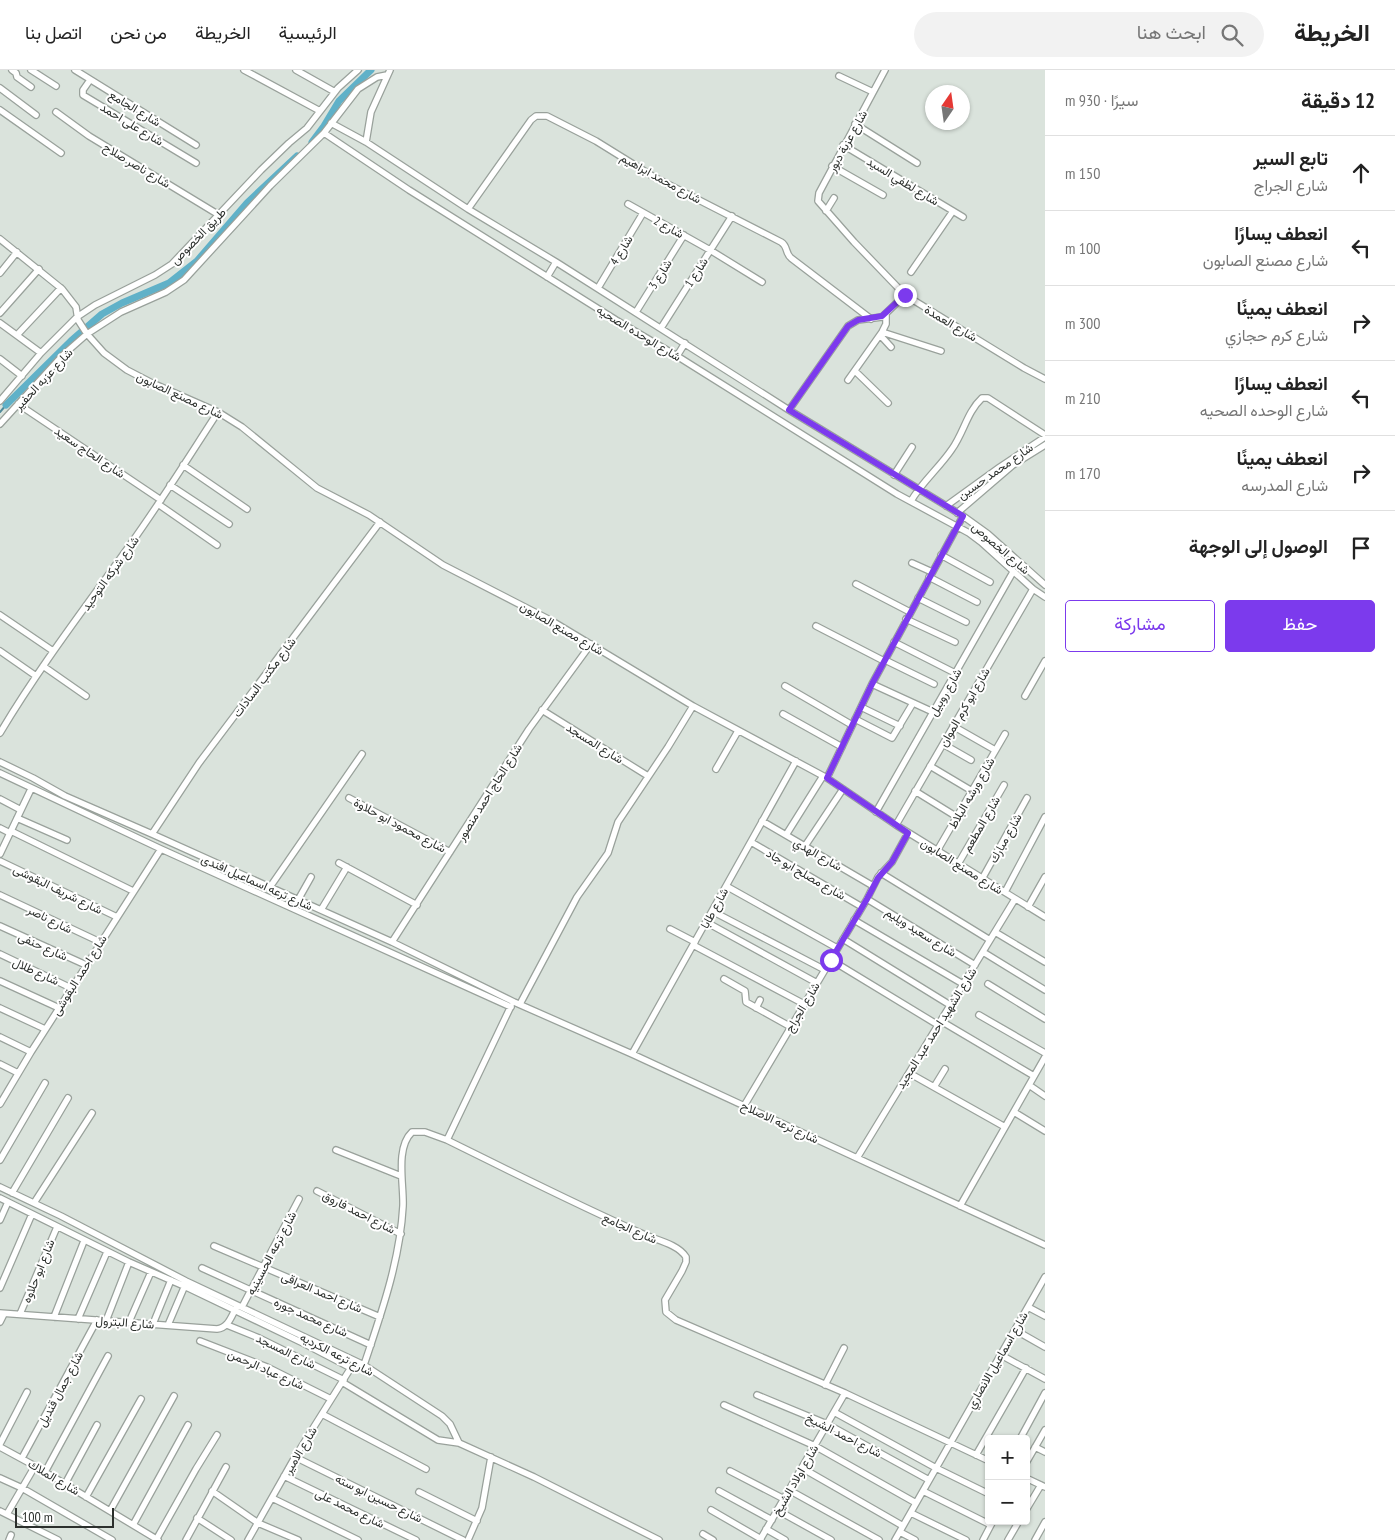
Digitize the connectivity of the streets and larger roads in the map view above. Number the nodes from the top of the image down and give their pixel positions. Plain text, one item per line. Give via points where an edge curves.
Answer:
1 (12, 70) edge
2 (75, 70) edge
3 (244, 70) edge
4 (296, 70) edge
5 (358, 70) edge
6 (885, 70) edge
7 (36, 71) edge
8 (389, 72) edge
9 (839, 76) dead end
10 (90, 80) junction
11 (56, 86) dead end
12 (30, 87) dead end
13 (0, 88) edge
14 (335, 92) junction
15 (873, 92) junction
16 (0, 110) edge
17 (320, 111) junction
18 (56, 112) dead end
19 (36, 115) dead end
20 (331, 123) junction
21 (855, 124) junction
22 (324, 133) junction
23 (366, 142) junction
24 (196, 145) dead end
25 (843, 145) junction
26 (61, 153) dead end
27 (196, 162) dead end
28 (917, 163) dead end
29 (832, 166) junction
30 (883, 195) dead end
31 (834, 198) dead end
32 (628, 204) dead end
33 (468, 209) junction
34 (826, 211) junction
35 (953, 211) junction
36 (643, 212) junction
37 (219, 215) junction
38 (732, 216) junction
39 (963, 217) dead end
40 (684, 236) junction
41 (0, 239) edge
42 (710, 250) junction
43 (18, 252) junction
44 (556, 262) junction
45 (39, 269) junction
46 (912, 272) dead end
47 (0, 273) edge
48 (547, 277) junction
49 (762, 282) dead end
50 (61, 288) junction
51 (598, 288) junction
52 (905, 295) junction
53 (0, 312) edge
54 (636, 312) junction
55 (886, 314) junction
56 (77, 318) junction
57 (871, 319) junction
58 (0, 323) edge
59 (661, 328) junction
60 (86, 332) junction
61 (881, 334) junction
62 (17, 335) junction
63 (685, 344) junction
64 (891, 347) dead end
65 (941, 351) dead end
66 (41, 354) junction
67 (677, 356) junction
68 (0, 359) edge
69 (855, 371) junction
70 (22, 376) junction
71 (1045, 379) edge
72 (848, 380) dead end
73 (0, 401) edge
74 (888, 403) dead end
75 (18, 404) junction
76 (789, 410) junction
77 (218, 412) junction
78 (0, 424) edge
79 (1045, 436) edge
80 (1045, 444) edge
81 (912, 447) dead end
82 (183, 466) junction
83 (894, 475) junction
84 (170, 485) junction
85 (918, 490) junction
86 (911, 501) junction
87 (160, 502) junction
88 (946, 506) junction
89 (247, 509) dead end
90 (956, 513) junction
91 (963, 516) junction
92 (380, 522) junction
93 (229, 524) dead end
94 (957, 526) junction
95 (217, 545) dead end
96 (941, 555) junction
97 (912, 563) dead end
98 (1013, 572) junction
99 (930, 574) junction
100 (990, 582) dead end
101 (856, 584) dead end
102 (1045, 585) edge
103 (1033, 589) junction
104 (1045, 597) edge
105 (918, 598) junction
106 (977, 602) dead end
107 (910, 612) junction
108 (0, 615) edge
109 (906, 619) junction
110 (966, 622) dead end
111 (816, 626) dead end
112 (894, 642) junction
113 (955, 642) dead end
114 (591, 644) junction
115 (0, 651) edge
116 (53, 651) junction
117 (884, 660) junction
118 (1045, 661) edge
119 (43, 666) junction
120 (955, 673) junction
121 (36, 676) junction
122 (872, 684) junction
123 (934, 684) dead end
124 (785, 686) dead end
125 (86, 696) dead end
126 (1025, 696) dead end
127 (913, 703) junction
128 (693, 706) junction
129 (861, 707) junction
130 (542, 710) junction
131 (933, 712) junction
132 (783, 714) dead end
133 (854, 722) junction
134 (900, 726) junction
135 (953, 726) junction
136 (738, 731) junction
137 (0, 733) edge
138 (1005, 734) dead end
139 (942, 744) junction
140 (842, 747) junction
141 (995, 750) junction
142 (362, 754) dead end
143 (971, 760) dead end
144 (796, 761) junction
145 (0, 762) edge
146 (930, 766) junction
147 (716, 769) dead end
148 (0, 773) edge
149 (648, 776) junction
150 (825, 777) junction
151 (1004, 785) dead end
152 (31, 788) junction
153 (843, 789) junction
154 (915, 791) junction
155 (972, 791) junction
156 (349, 798) dead end
157 (1027, 798) dead end
158 (0, 799) edge
159 (21, 810) junction
160 (876, 812) junction
161 (957, 817) junction
162 (1045, 817) edge
163 (17, 818) junction
164 (762, 822) junction
165 (896, 825) junction
166 (0, 828) edge
167 (10, 832) junction
168 (908, 833) junction
169 (152, 834) junction
170 (786, 835) junction
171 (67, 840) dead end
172 (751, 842) junction
173 (805, 846) junction
174 (161, 848) junction
175 (937, 851) junction
176 (450, 852) junction
177 (0, 854) edge
178 (199, 856) junction
179 (0, 861) edge
180 (339, 863) dead end
181 (195, 864) junction
182 (958, 864) junction
183 (347, 867) junction
184 (881, 873) junction
185 (312, 877) dead end
186 (1045, 877) edge
187 (982, 879) junction
188 (726, 886) junction
189 (874, 886) junction
190 (270, 887) junction
191 (133, 891) junction
192 (1004, 892) junction
193 (0, 895) edge
194 (867, 899) junction
195 (1016, 899) junction
196 (298, 900) junction
197 (417, 905) junction
198 (862, 907) junction
199 (1028, 907) junction
200 (321, 910) junction
201 (712, 910) junction
202 (116, 917) junction
203 (1045, 917) edge
204 (854, 920) junction
205 (706, 922) junction
206 (0, 926) edge
207 (670, 929) dead end
208 (995, 932) junction
209 (843, 940) junction
210 (990, 940) junction
211 (100, 942) junction
212 (392, 942) junction
213 (694, 943) junction
214 (837, 948) junction
215 (983, 952) junction
216 (0, 954) edge
217 (831, 960) junction
218 (1045, 962) edge
219 (86, 965) junction
220 (975, 965) junction
221 (824, 970) junction
222 (724, 979) dead end
223 (0, 981) edge
224 (817, 983) junction
225 (963, 984) junction
226 (988, 984) dead end
227 (72, 988) junction
228 (1045, 990) edge
229 (760, 1000) dead end
230 (512, 1004) junction
231 (520, 1004) junction
232 (804, 1004) junction
233 (950, 1005) junction
234 (0, 1008) edge
235 (58, 1008) junction
236 (756, 1008) junction
237 (979, 1015) dead end
238 (1045, 1019) edge
239 (939, 1023) junction
240 (791, 1027) junction
241 (46, 1029) junction
242 (0, 1037) edge
243 (31, 1052) junction
244 (1045, 1053) edge
245 (632, 1054) junction
246 (1044, 1060) edge
247 (0, 1064) edge
248 (945, 1068) dead end
249 (18, 1073) junction
250 (908, 1073) junction
251 (1034, 1076) junction
252 (45, 1084) dead end
253 (1029, 1085) junction
254 (934, 1087) junction
255 (3, 1092) edge
256 (1045, 1096) edge
257 (68, 1098) dead end
258 (0, 1104) edge
259 (744, 1106) junction
260 (92, 1112) dead end
261 (1014, 1112) junction
262 (1005, 1127) junction
263 (1045, 1131) edge
264 (447, 1140) junction
265 (336, 1150) dead end
266 (857, 1158) junction
267 (0, 1160) edge
268 (401, 1176) junction
269 (0, 1187) edge
270 (317, 1191) dead end
271 (12, 1193) junction
272 (0, 1198) edge
273 (300, 1199) dead end
274 (8, 1202) junction
275 (34, 1203) junction
276 (960, 1206) junction
277 (32, 1214) junction
278 (0, 1220) edge
279 (56, 1227) junction
280 (401, 1234) junction
281 (84, 1241) junction
282 (1045, 1245) edge
283 (214, 1246) dead end
284 (107, 1252) junction
285 (129, 1262) junction
286 (263, 1267) junction
287 (202, 1268) dead end
288 (151, 1272) junction
289 (171, 1280) junction
290 (1044, 1281) edge
291 (185, 1283) junction
292 (0, 1288) edge
293 (251, 1290) junction
294 (238, 1307) junction
295 (1028, 1307) junction
296 (2, 1314) edge
297 (20, 1314) junction
298 (1045, 1316) edge
299 (54, 1317) junction
300 (380, 1317) junction
301 (78, 1319) junction
302 (97, 1320) junction
303 (106, 1321) junction
304 (0, 1322) edge
305 (129, 1322) junction
306 (153, 1324) junction
307 (168, 1325) junction
308 (227, 1325) junction
309 (1015, 1330) junction
310 (200, 1341) dead end
311 (371, 1345) junction
312 (1045, 1347) edge
313 (844, 1348) dead end
314 (1001, 1355) junction
315 (108, 1356) dead end
316 (356, 1361) junction
317 (364, 1365) junction
318 (351, 1368) junction
319 (1026, 1368) junction
320 (1045, 1379) edge
321 (343, 1381) junction
322 (825, 1385) junction
323 (26, 1392) dead end
324 (845, 1393) junction
325 (1045, 1393) edge
326 (757, 1394) dead end
327 (174, 1396) dead end
328 (141, 1399) dead end
329 (331, 1399) junction
330 (724, 1405) dead end
331 (834, 1412) junction
332 (322, 1414) junction
333 (827, 1424) junction
334 (97, 1425) dead end
335 (188, 1425) dead end
336 (1045, 1430) edge
337 (217, 1435) dead end
338 (1022, 1435) edge
339 (459, 1443) junction
340 (950, 1444) junction
341 (0, 1446) edge
342 (815, 1446) junction
343 (1035, 1447) junction
344 (1045, 1452) edge
345 (976, 1455) junction
346 (1030, 1456) edge
347 (295, 1457) junction
348 (491, 1457) junction
349 (22, 1458) junction
350 (985, 1459) edge
351 (35, 1466) junction
352 (226, 1467) dead end
353 (802, 1468) junction
354 (936, 1468) junction
355 (426, 1469) dead end
356 (730, 1471) dead end
357 (44, 1472) junction
358 (284, 1476) junction
359 (0, 1478) edge
360 (929, 1480) junction
361 (1030, 1480) edge
362 (65, 1484) junction
363 (1043, 1486) edge
364 (22, 1488) junction
365 (789, 1490) junction
366 (212, 1491) junction
367 (719, 1491) dead end
368 (923, 1491) junction
369 (419, 1492) dead end
370 (985, 1492) edge
371 (86, 1496) junction
372 (272, 1498) junction
373 (784, 1499) junction
374 (916, 1503) junction
375 (1030, 1504) edge
376 (711, 1510) dead end
377 (777, 1510) junction
378 (0, 1511) edge
379 (110, 1511) junction
380 (910, 1513) junction
381 (7, 1514) junction
382 (197, 1518) junction
383 (772, 1520) junction
384 (985, 1520) edge
385 (477, 1521) junction
386 (1045, 1522) edge
387 (258, 1523) junction
388 (133, 1525) junction
389 (991, 1525) edge
390 (1017, 1525) edge
391 (904, 1526) junction
392 (766, 1529) junction
393 (900, 1532) junction
394 (703, 1534) dead end
395 (656, 1539) edge
396 (58, 1540) edge
397 (112, 1540) edge
398 (157, 1540) edge
399 (186, 1540) edge
400 (231, 1540) edge
401 (248, 1540) edge
402 (298, 1540) edge
403 (358, 1540) edge
404 (416, 1540) edge
405 (463, 1540) edge
406 (468, 1540) edge
407 (713, 1540) edge
408 (760, 1540) edge
409 (785, 1540) edge
410 (832, 1540) edge
411 (879, 1540) edge
412 (895, 1540) edge
413 (915, 1540) edge
414 (966, 1540) edge
415 (983, 1540) edge
416 (1008, 1540) edge
417 (1035, 1540) edge

1 - 12 street
2 - 10 street, شارع الجامع
3 - 17 street
4 - 14 street
5 - 14 street, طريق الخصوص
6 - 15 street, شارع عزبة دبور
7 - 11 street
8 - 20 street, شارع عزبه الحفير via 358,89
8 - 23 street via 371,112
9 - 15 street
10 - 24 street, شارع الجامع
10 - 27 street, شارع على احمد via 83,95
13 - 19 street
14 - 17 street, طريق الخصوص
15 - 21 street, شارع عزبة دبور
16 - 26 street
17 - 37 street, طريق الخصوص via 307,128
18 - 37 street, شارع ناصر صلاح via 89,136
20 - 22 street, شارع عزبه الحفير
20 - 23 street, شارع الوحده الصحيه
21 - 25 street, شارع عزبة دبور
21 - 28 street
22 - 48 street, شارع الوحده الصحيه
22 - 60 street, شارع عزبه الحفير via 270,186 184,280
23 - 33 street, شارع الوحده الصحيه
25 - 29 street, شارع عزبة دبور
25 - 35 street, شارع لطفي السيد
29 - 30 street
29 - 34 street, شارع عزبة دبور via 817,197
31 - 34 street
32 - 36 street, شارع 2
33 - 38 street, شارع محمد ابراهيم via 531,120 540,115 596,141 654,177
33 - 44 street, شارع الوحده الصحيه
34 - 52 street, شارع العمدة
35 - 39 street, شارع لطفي السيد
35 - 46 street
36 - 40 street, شارع 2
36 - 51 street, شارع 4
37 - 56 street, طريق الخصوص via 172,264
38 - 42 street, شارع 1
38 - 57 street, شارع محمد ابراهيم via 785,244 791,258
40 - 42 street, شارع 2
40 - 54 street, شارع 3
41 - 43 street, شارع مصنع الصابون
42 - 49 street, شارع 2
42 - 59 street, شارع 1
43 - 45 street, شارع مصنع الصابون
43 - 47 street
44 - 48 street
44 - 51 street, شارع الوحده الصحيه
45 - 50 street, شارع مصنع الصابون
45 - 53 street
48 - 67 street, شارع الوحده الصحيه
50 - 56 street, شارع مصنع الصابون via 76,307
50 - 62 street
51 - 54 street, شارع الوحده الصحيه
52 - 55 street
52 - 71 street, شارع العمدة
54 - 59 street, شارع الوحده الصحيه
55 - 57 street
55 - 61 street
56 - 60 street, شارع مصنع الصابون
56 - 66 street, طريق الخصوص
57 - 76 street via 858,320 848,326
58 - 62 street
59 - 63 street, شارع الوحده الصحيه
60 - 75 street, شارع عزبه الحفير
60 - 77 street, شارع مصنع الصابون via 104,353 127,370
61 - 64 street
61 - 65 street
61 - 69 street
62 - 66 street
63 - 67 street
63 - 76 street, شارع الوحده الصحيه
66 - 70 street, طريق الخصوص
67 - 86 street, شارع الوحده الصحيه
68 - 70 street
69 - 72 street
69 - 74 street
70 - 73 street, طريق الخصوص
75 - 78 street, شارع عزبه الحفير
75 - 87 street, شارع الحاج سعيد
76 - 83 street, شارع الوحده الصحيه
77 - 82 street, شارع شركه التوحيد
77 - 92 street, شارع مصنع الصابون via 242,427 317,488
79 - 85 street via 988,398 982,398 952,449
79 - 88 street, شارع محمد حسين
80 - 90 street, شارع محمد حسين via 1013,465
81 - 83 street
82 - 84 street, شارع شركه التوحيد
82 - 89 street
83 - 85 street, شارع الوحده الصحيه
84 - 87 street, شارع شركه التوحيد
84 - 93 street
85 - 86 street
85 - 88 street, شارع الوحده الصحيه
86 - 94 street, شارع الوحده الصحيه
87 - 95 street, شارع الحاج سعيد
87 - 116 street, شارع شركه التوحيد
88 - 90 street, شارع الوحده الصحيه
90 - 91 street, شارع الخصوص
91 - 94 street
91 - 102 street, شارع الخصوص
92 - 114 street, شارع مصنع الصابون via 443,565 520,603
92 - 169 street, شارع مكتب السادات via 199,763
94 - 96 street
94 - 98 street, شارع الخصوص via 981,542
96 - 99 street
96 - 100 street
97 - 99 street
98 - 103 street, شارع الخصوص
98 - 120 street, شارع روبيل
99 - 105 street
99 - 106 street
101 - 107 street
103 - 104 street, شارع الخصوص
103 - 135 street, شارع ابو كرم الموان
105 - 107 street
105 - 110 street
107 - 109 street
108 - 116 street
109 - 112 street
109 - 113 street
111 - 117 street
112 - 117 street
112 - 120 street
114 - 128 street, شارع مصنع الصابون
114 - 130 street, شارع الحاج احمد منصور
115 - 121 street
116 - 119 street, شارع شركه التوحيد
117 - 122 street
117 - 123 street
118 - 126 street
119 - 121 street, شارع شركه التوحيد
119 - 125 street
120 - 131 street, شارع روبيل
121 - 137 street, شارع شركه التوحيد
122 - 127 street
122 - 129 street
124 - 133 street
127 - 131 street
127 - 134 street
128 - 136 street, شارع مصنع الصابون
128 - 149 street
129 - 133 street
129 - 134 street
130 - 149 street, شارع المسجد
130 - 176 street, شارع الحاج احمد منصور
131 - 160 street, شارع روبيل
132 - 140 street
133 - 134 street via 892,738
133 - 140 street
135 - 139 street, شارع ابو كرم الموان
135 - 141 street
136 - 144 street, شارع مصنع الصابون
136 - 147 street
138 - 141 street, شارع ورشه البلاط
139 - 143 street
139 - 146 street, شارع ابو كرم الموان
140 - 150 street
141 - 155 street, شارع ورشه البلاط
142 - 190 street
144 - 150 street, شارع مصنع الصابون
144 - 164 street, شارع طابا
145 - 169 street, شارع ترعه اسماعيل افندى via 65,796
146 - 154 street, شارع ابو كرم الموان
146 - 155 street
148 - 152 street, شارع ترعه اسماعيل افندى
149 - 231 street via 618,822 608,853 577,898
150 - 153 street, شارع مصنع الصابون
150 - 170 street
151 - 182 street, شارع المطعم
152 - 159 street
152 - 174 street, شارع ترعه اسماعيل افندى
153 - 160 street, شارع مصنع الصابون
153 - 173 street
154 - 161 street
154 - 165 street, شارع ابو كرم الموان
155 - 161 street, شارع ورشه البلاط
156 - 176 street, شارع محمود ابو حلاوة
157 - 187 street, شارع مبارك
158 - 159 street
159 - 163 street
160 - 165 street, شارع مصنع الصابون
161 - 175 street, شارع ورشه البلاط
162 - 192 street
163 - 167 street
163 - 171 street
164 - 170 street, شارع الهدي
164 - 172 street, شارع طابا
165 - 168 street, شارع مصنع الصابون
166 - 167 street
167 - 177 street
167 - 191 street
168 - 175 street, شارع مصنع الصابون
168 - 184 street, شارع الجراج via 892,862
169 - 178 street, شارع ترعه اسماعيل افندى
170 - 173 street, شارع الهدي
172 - 188 street, شارع طابا
172 - 198 street, شارع مصلح ابو جاد
173 - 189 street, شارع الهدي
174 - 181 street, شارع ترعه اسماعيل افندى
174 - 191 street, شارع احمد البقوشى
175 - 182 street, شارع مصنع الصابون
176 - 197 street, شارع الحاج احمد منصور
178 - 181 street
178 - 190 street, شارع ترعه اسماعيل افندى
179 - 202 street, شارع شريف البقوشى
180 - 183 street
181 - 230 street, شارع ترعه اسماعيل افندى
182 - 187 street, شارع مصنع الصابون
183 - 197 street
183 - 200 street
184 - 189 street, شارع الجراج
184 - 210 street
185 - 196 street
186 - 199 street
187 - 192 street, شارع مصنع الصابون
188 - 201 street, شارع طابا
188 - 214 street
189 - 194 street, شارع الجراج
190 - 196 street, شارع ترعه اسماعيل افندى
191 - 202 street, شارع احمد البقوشى
192 - 195 street, شارع مصنع الصابون
193 - 211 street, شارع ناصر
194 - 198 street, شارع الجراج
194 - 220 street, شارع سعيد ويليم
195 - 199 street, شارع مصنع الصابون
195 - 208 street, شارع الشهيد احمد عبد المجيد
196 - 200 street, شارع ترعه اسماعيل افندى
197 - 212 street, شارع الحاج احمد منصور
198 - 204 street, شارع الجراج
199 - 203 street, شارع مصنع الصابون
200 - 212 street, شارع ترعه اسماعيل افندى
201 - 205 street, شارع طابا
201 - 221 street
202 - 211 street, شارع احمد البقوشى
204 - 209 street, شارع الجراج
204 - 225 street
205 - 213 street, شارع طابا
205 - 224 street
206 - 219 street, شارع حنفى
207 - 213 street
208 - 210 street, شارع الشهيد احمد عبد المجيد
208 - 218 street
209 - 214 street, شارع الجراج
209 - 233 street
210 - 215 street, شارع الشهيد احمد عبد المجيد
211 - 219 street, شارع احمد البقوشى
212 - 230 street, شارع ترعه اسماعيل افندى
213 - 232 street
213 - 245 street, شارع طابا
214 - 217 street, شارع الجراج
215 - 220 street, شارع الشهيد احمد عبد المجيد
215 - 228 street
216 - 227 street, شارع طلال
217 - 221 street, شارع الجراج
217 - 239 street
219 - 227 street, شارع احمد البقوشى
220 - 225 street, شارع الشهيد احمد عبد المجيد
221 - 224 street, شارع الجراج
222 - 236 street via 745,991 746,1002
223 - 235 street
224 - 232 street, شارع الجراج
225 - 233 street, شارع الشهيد احمد عبد المجيد
226 - 238 street
227 - 235 street, شارع احمد البقوشى
229 - 236 street
230 - 231 street, شارع ترعه الاصلاح
230 - 264 street
231 - 245 street, شارع ترعه الاصلاح
232 - 240 street, شارع الجراج
233 - 239 street, شارع الشهيد احمد عبد المجيد
234 - 241 street
235 - 241 street, شارع احمد البقوشى
236 - 240 street
237 - 244 street
239 - 250 street, شارع الشهيد احمد عبد المجيد
239 - 251 street
240 - 259 street, شارع الجراج
241 - 243 street, شارع احمد البقوشى
242 - 243 street
243 - 249 street, شارع احمد البقوشى
245 - 259 street, شارع ترعه الاصلاح
246 - 251 street
247 - 249 street
248 - 254 street
249 - 255 street, شارع احمد البقوشى
250 - 254 street
250 - 266 street, شارع الشهيد احمد عبد المجيد
251 - 253 street
252 - 267 street
253 - 256 street
253 - 261 street
254 - 262 street
255 - 258 street, شارع احمد البقوشى
257 - 271 street
259 - 266 street, شارع ترعه الاصلاح
260 - 275 street
261 - 262 street
261 - 263 street
262 - 276 street
264 - 268 street, شارع الجامع via 425,1132 412,1132 406,1139
264 - 322 street, شارع الجامع via 592,1212 678,1248 686,1256 686,1262 665,1300 666,1312 676,1320
265 - 268 street
266 - 276 street, شارع ترعه الاصلاح
268 - 280 street, شارع الجامع
269 - 271 street, شارع ترعه الكرديه
270 - 280 street, شارع احمد فاروق
271 - 275 street, شارع ترعه الكرديه
272 - 274 street, شارع ترعه الكرديه
273 - 286 street, شارع ترعه الحسينيه
274 - 277 street, شارع ترعه الكرديه
274 - 278 street
275 - 291 street, شارع ترعه الكرديه
276 - 282 street, شارع ترعه الاصلاح
277 - 279 street, شارع ترعه الكرديه
277 - 292 street
279 - 281 street, شارع ترعه الكرديه
279 - 297 street, شارع ابو حلاوه
280 - 300 street, شارع الجامع
281 - 284 street, شارع ترعه الكرديه
281 - 299 street
283 - 286 street, شارع احمد العراقى
284 - 285 street, شارع ترعه الكرديه
284 - 301 street
285 - 288 street, شارع ترعه الكرديه
285 - 303 street
286 - 293 street, شارع ترعه الحسينيه
286 - 300 street, شارع احمد العراقى
287 - 293 street, شارع محمد جوره
288 - 289 street, شارع ترعه الكرديه
288 - 305 street
289 - 291 street, شارع ترعه الكرديه
289 - 306 street
290 - 295 street, شارع اسماعيل الانصاري
291 - 294 street, شارع ترعه الكرديه
291 - 307 street
293 - 294 street, شارع ترعه الحسينيه
293 - 311 street, شارع محمد جوره
294 - 308 street
294 - 316 street, شارع ترعه الكرديه
294 - 318 street, شارع ترعه الكرديه
295 - 298 street
295 - 309 street, شارع اسماعيل الانصاري
296 - 297 street, شارع البترول
296 - 304 street
297 - 299 street, شارع البترول
299 - 301 street, شارع البترول
300 - 311 street, شارع الجامع
301 - 302 street, شارع البترول
302 - 303 street, شارع البترول
302 - 349 street, شارع جمال قنديل
303 - 305 street, شارع البترول
305 - 306 street, شارع البترول
306 - 307 street, شارع البترول
307 - 308 street, شارع البترول via 217,1329
308 - 321 street, شارع المسجد
309 - 312 street
309 - 314 street, شارع اسماعيل الانصاري
310 - 329 street, شارع عباد الرحمن via 267,1367
311 - 317 street, شارع الجامع
313 - 322 street
314 - 319 street
314 - 340 street, شارع اسماعيل الانصاري
315 - 357 street
316 - 317 street, شارع ترعه الكرديه
316 - 318 street, شارع الامير
317 - 339 street, شارع ترعه الكرديه via 442,1416 450,1424
318 - 321 street, شارع الامير
319 - 320 street
319 - 345 street
321 - 329 street, شارع الامير
321 - 339 street, شارع المسجد via 438,1440
322 - 324 street, شارع الجامع
323 - 341 street
324 - 331 street, شارع اولاد الشيخ
324 - 340 street, شارع الجامع
325 - 338 street
326 - 333 street, شارع احمد الشيخ
327 - 379 street
328 - 371 street
329 - 332 street, شارع الامير
330 - 342 street
331 - 333 street, شارع اولاد الشيخ
331 - 354 street
332 - 347 street, شارع الامير
332 - 355 street
333 - 342 street, شارع اولاد الشيخ
333 - 360 street, شارع احمد الشيخ
334 - 362 street
335 - 388 street
336 - 343 street
337 - 398 street
339 - 348 street
340 - 345 street, شارع الجامع
340 - 354 street, شارع اسماعيل الانصاري
341 - 349 street, شارع الملاك
342 - 353 street, شارع اولاد الشيخ
342 - 374 street
343 - 344 street
343 - 346 street
345 - 350 street, شارع الجامع
347 - 358 street, شارع الامير
347 - 405 street, شارع حسين ابو سته
348 - 385 street
348 - 395 street
349 - 351 street, شارع الملاك
351 - 357 street, شارع الملاك
351 - 364 street
352 - 366 street
353 - 365 street, شارع اولاد الشيخ
353 - 391 street
354 - 360 street, شارع اسماعيل الانصاري
354 - 370 street
356 - 373 street
357 - 362 street, شارع الملاك
358 - 372 street, شارع الامير
358 - 404 street, شارع محمد على
359 - 364 street
360 - 368 street, شارع اسماعيل الانصاري
361 - 363 street
362 - 371 street, شارع الملاك
363 - 375 street
364 - 381 street
364 - 397 street
365 - 373 street, شارع اولاد الشيخ
365 - 411 street
366 - 382 street
366 - 387 street
367 - 383 street
368 - 374 street, شارع اسماعيل الانصاري
368 - 384 street
369 - 385 street
371 - 379 street, شارع الملاك
372 - 387 street, شارع الامير
372 - 403 street
373 - 377 street, شارع اولاد الشيخ
374 - 380 street, شارع اسماعيل الانصاري
376 - 408 street
377 - 383 street, شارع اولاد الشيخ
377 - 410 street
378 - 381 street
379 - 388 street, شارع الملاك
380 - 391 street, شارع اسماعيل الانصاري
380 - 414 street
381 - 396 street
382 - 399 street
382 - 400 street
383 - 392 street, شارع اولاد الشيخ
385 - 406 street
386 - 417 street
387 - 401 street, شارع الامير
387 - 402 street
388 - 398 street, شارع الملاك
389 - 415 street
390 - 416 street
391 - 393 street, شارع اسماعيل الانصاري
392 - 408 street, شارع اولاد الشيخ
392 - 409 street
393 - 412 street, شارع اسماعيل الانصاري
393 - 413 street
394 - 407 street

